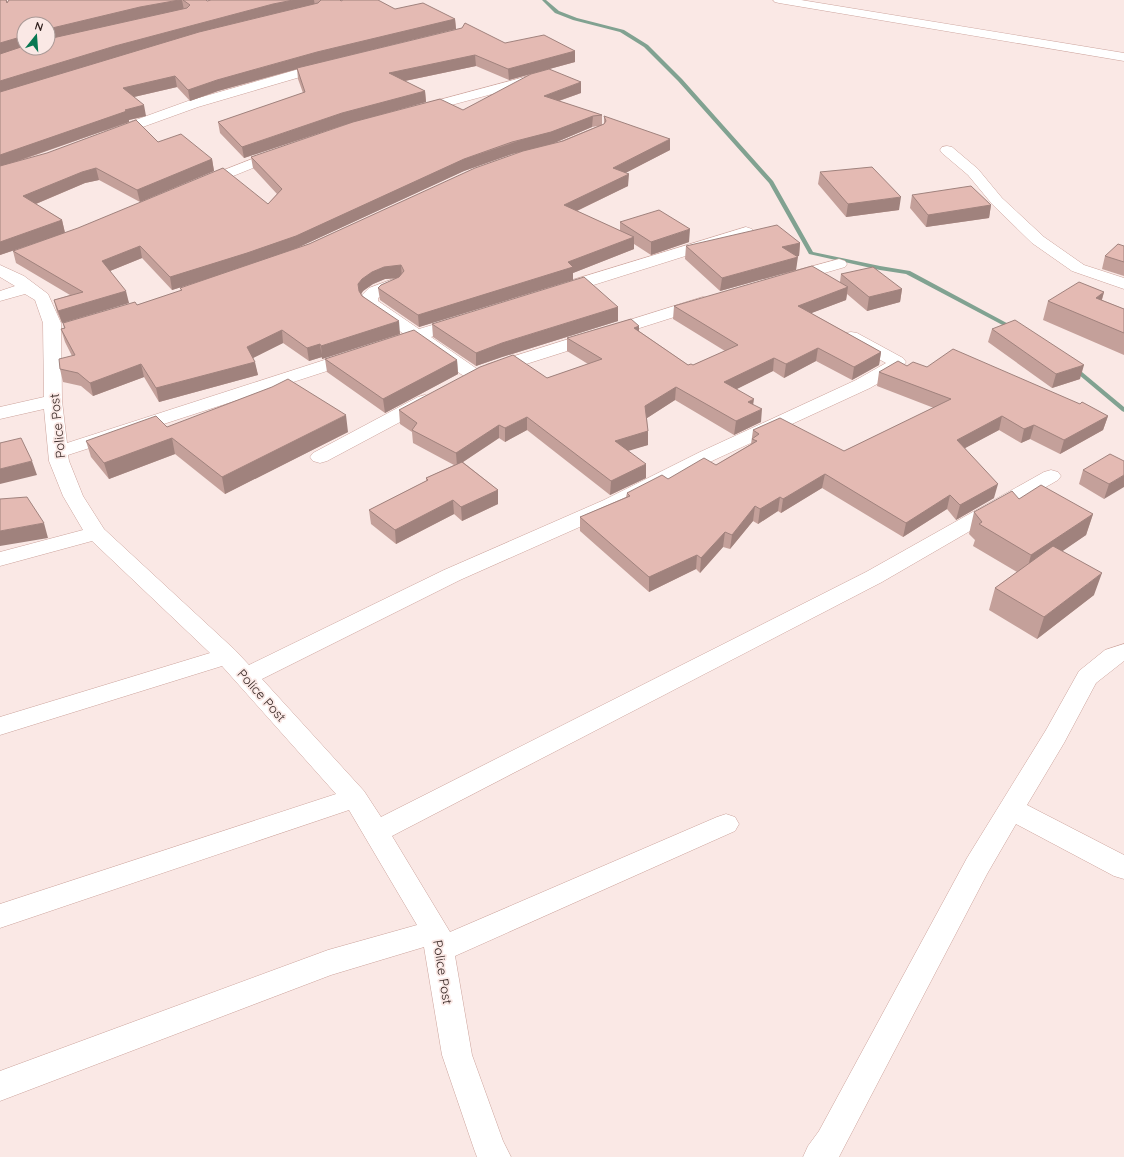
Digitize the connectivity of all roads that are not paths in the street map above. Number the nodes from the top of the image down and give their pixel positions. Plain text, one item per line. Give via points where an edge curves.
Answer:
1 (779, 0) edge
2 (1124, 57) edge
3 (338, 62) edge
4 (553, 73) edge
5 (406, 113) edge
6 (95, 140) edge
7 (291, 148) edge
8 (947, 150) dead end
9 (188, 189) edge
10 (746, 232) edge
11 (2, 264) edge
12 (839, 264) dead end
13 (778, 281) edge
14 (396, 283) edge
15 (1124, 284) edge
16 (29, 287) junction
17 (545, 294) edge
18 (0, 296) edge
19 (718, 298) edge
20 (476, 316) edge
21 (842, 332) edge
22 (416, 336) junction
23 (437, 394) edge
24 (53, 401) junction
25 (0, 413) edge
26 (58, 452) junction
27 (320, 457) dead end
28 (1051, 476) dead end
29 (96, 533) junction
30 (0, 559) edge
31 (1124, 652) edge
32 (227, 656) junction
33 (246, 677) junction
34 (0, 726) edge
35 (355, 798) junction
36 (1010, 809) junction
37 (726, 824) dead end
38 (376, 832) junction
39 (1124, 868) edge
40 (0, 916) edge
41 (438, 941) junction
42 (0, 1086) edge
43 (494, 1157) edge
44 (819, 1157) edge

1 - 2 street
3 - 6 street via 193,104
4 - 5 street
7 - 9 street
8 - 15 street via 973,172 997,201 1038,240 1078,268
10 - 17 street
11 - 16 street, Police Post
12 - 13 street
14 - 22 street via 369,296 370,303
16 - 18 street
16 - 24 street, Police Post via 42,298 52,323 60,331
19 - 22 street via 509,362 466,379
20 - 22 street
21 - 33 street via 897,362 892,368 863,384 707,456 611,505 452,575
22 - 26 street
23 - 27 street
24 - 25 street
24 - 26 street, Police Post
26 - 29 street, Police Post via 73,496
28 - 38 street via 874,577
29 - 30 street
29 - 32 street, Police Post
31 - 36 street via 1113,656 1087,677 1055,736
32 - 33 street, Police Post
32 - 34 street
33 - 35 street, Police Post
35 - 38 street, Police Post
35 - 40 street
36 - 39 street
36 - 44 street via 976,866 830,1142
37 - 41 street
38 - 41 street, Police Post
41 - 42 street via 328,963
41 - 43 street, Police Post via 456,1055

